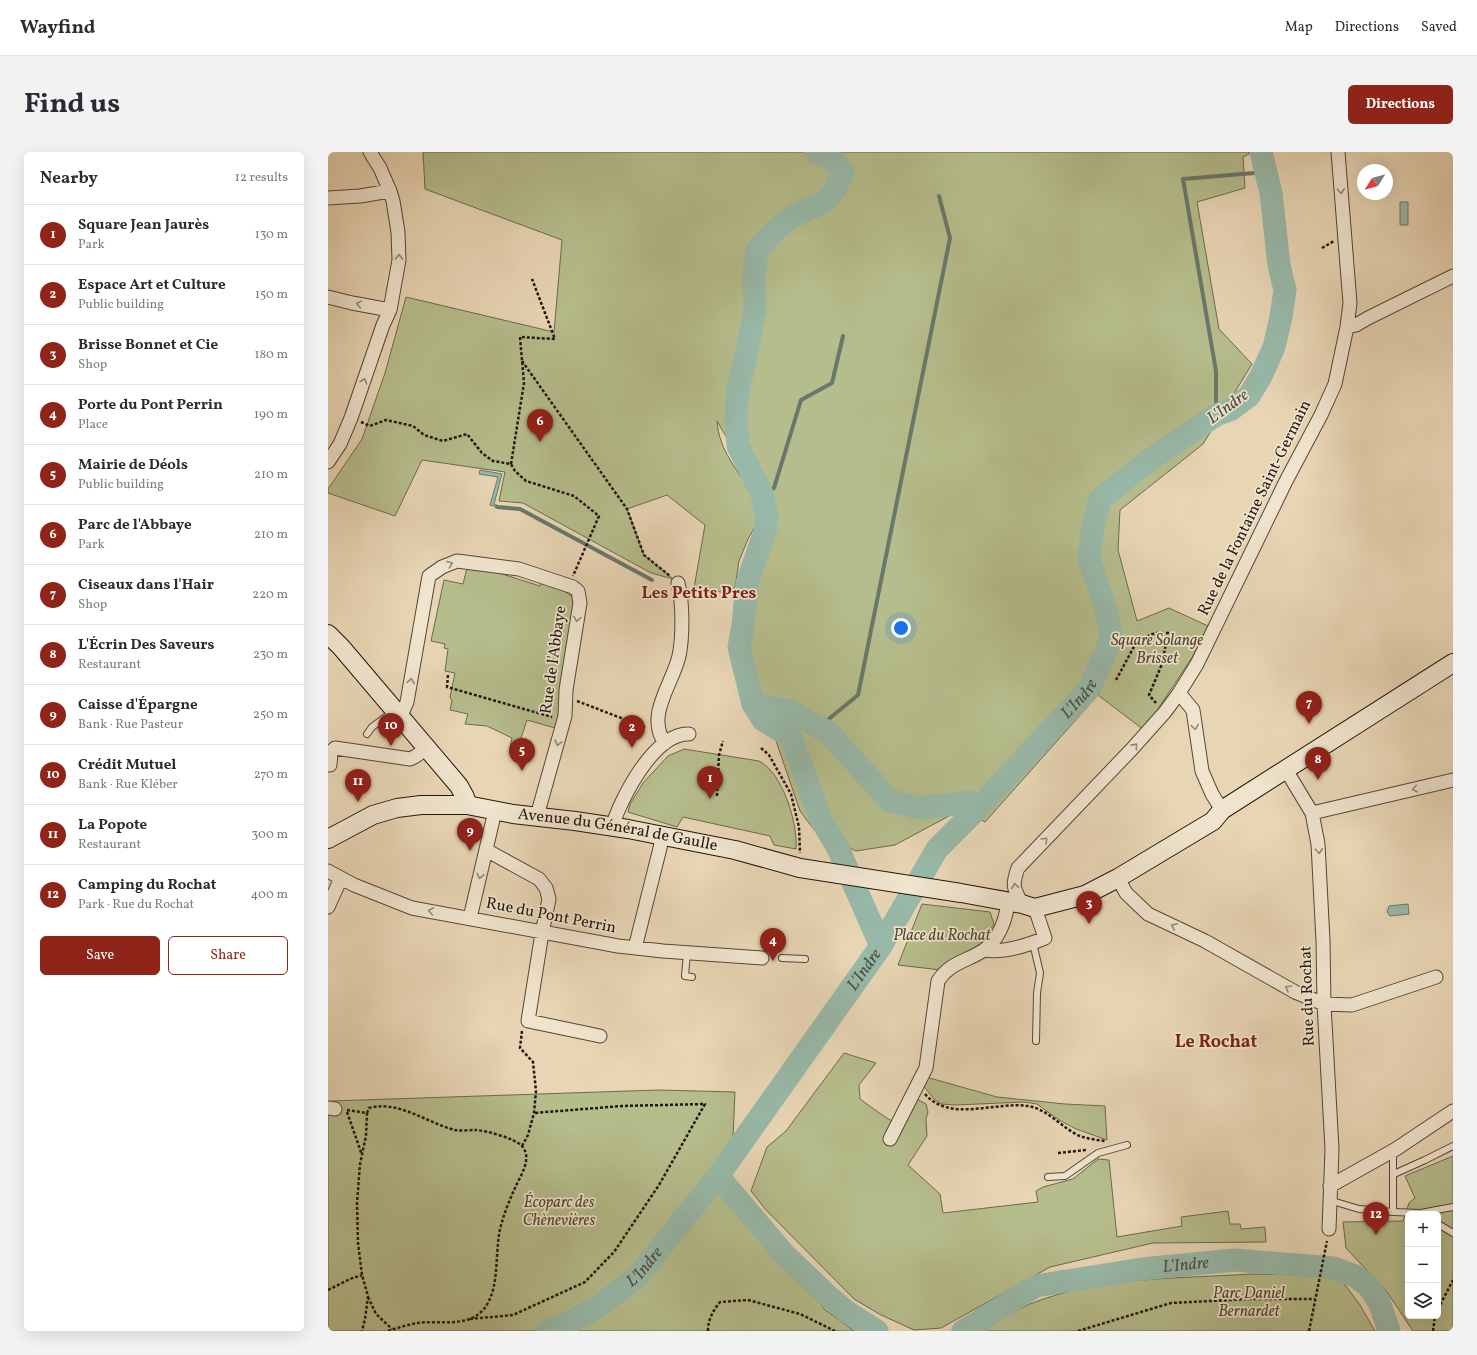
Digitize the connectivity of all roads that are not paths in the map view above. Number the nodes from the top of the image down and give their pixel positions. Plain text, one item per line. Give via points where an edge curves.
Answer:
1 (370, 152) edge
2 (1338, 152) edge
3 (390, 191) junction
4 (328, 198) edge
5 (1453, 276) edge
6 (328, 297) edge
7 (390, 310) junction
8 (1347, 327) junction
9 (328, 462) edge
10 (678, 583) road end
11 (328, 634) edge
12 (1453, 663) edge
13 (1179, 693) junction
14 (397, 714) junction
15 (367, 734) dead end
16 (689, 734) dead end
17 (665, 743) junction
18 (427, 748) junction
19 (329, 768) edge
20 (1286, 770) junction
21 (1453, 780) edge
22 (467, 805) junction
23 (1222, 810) junction
24 (495, 811) junction
25 (1312, 813) junction
26 (537, 816) junction
27 (612, 827) junction
28 (662, 836) junction
29 (328, 839) edge
30 (486, 850) junction
31 (328, 871) edge
32 (341, 878) junction
33 (1118, 878) junction
34 (1022, 905) junction
35 (328, 907) edge
36 (470, 918) junction
37 (542, 933) junction
38 (1033, 943) junction
39 (635, 948) junction
40 (984, 950) junction
41 (687, 953) junction
42 (763, 958) dead end
43 (782, 958) dead end
44 (805, 959) dead end
45 (1436, 977) dead end
46 (692, 978) dead end
47 (1324, 1004) junction
48 (600, 1036) dead end
49 (1036, 1041) dead end
50 (1453, 1111) edge
51 (890, 1139) dead end
52 (1127, 1145) road end
53 (1453, 1146) edge
54 (1393, 1150) junction
55 (1394, 1174) junction
56 (1048, 1178) dead end
57 (1330, 1186) junction
58 (1330, 1200) junction
59 (1453, 1206) edge
60 (1434, 1211) edge
61 (1393, 1212) junction
62 (1405, 1213) edge
63 (1441, 1226) edge
64 (1329, 1229) dead end
65 (1453, 1233) edge

1 - 3 street
2 -> 8 street, Rue de la Fontaine Saint-Germain via 1350,303
3 - 4 street
7 -> 3 street via 399,260 398,232
5 - 8 street via 1356,325
7 -> 6 street
9 -> 7 street via 352,418
8 - 13 street, Rue de la Fontaine Saint-Germain via 1335,384 1204,651
10 - 17 street via 681,597 681,644 661,703 658,728
11 - 14 main road via 342,647
12 - 20 main road
13 -> 23 street via 1193,710 1202,771
34 -> 13 street, Rue de la Fontaine Saint-Germain via 1013,883 1018,868 1132,750
14 - 15 lane via 372,727
14 - 18 main road
14 -> 26 street, Rue de l'Abbaye via 407,702 429,576 442,567 457,561 519,569 578,591 580,603 566,690 564,721
16 - 17 street via 681,734
17 - 27 street via 631,784
18 - 19 street via 410,759 335,748 331,752
18 - 22 main road via 459,786
20 - 23 main road
20 - 25 street, Rue du Rochat
21 -> 25 street
22 - 24 main road, Avenue du Général de Gaulle
22 - 29 main road, Avenue du Général de Gaulle via 421,805 390,810
23 - 33 main road via 1213,821
23 - 34 main road via 1208,811 1111,871 1080,886 1044,895
24 - 26 main road, Avenue du Général de Gaulle
24 - 30 street
25 -> 47 street, Rue du Rochat via 1318,844
26 - 27 main road, Avenue du Général de Gaulle
27 - 28 main road, Avenue du Général de Gaulle
28 - 34 main road, Avenue du Général de Gaulle via 735,850 800,868
28 - 39 street
30 -> 36 street
30 - 37 street via 539,879 546,888 549,899
31 - 32 street, Rue du Pont Perrin
32 - 35 street
36 -> 32 street, Rue du Pont Perrin via 412,908
33 - 34 main road via 1085,895
47 -> 33 street via 1294,992 1204,941 1148,914 1126,893
34 - 38 street, Rue de la Fontaine Saint-Germain via 1045,938
34 - 40 street via 1007,913 998,935
36 - 37 street, Rue du Pont Perrin
37 - 39 street, Rue du Pont Perrin
37 - 48 street via 528,1021
38 - 40 street via 996,952
38 - 49 lane via 1040,973
39 - 41 street, Rue du Pont Perrin
40 - 51 street via 959,962 938,981 926,1068
41 - 42 street, Rue du Pont Perrin
41 - 46 lane via 685,976
43 - 44 lane
45 - 47 street via 1352,1004
47 - 57 street, Rue du Rochat via 1332,1149
50 - 54 street
52 - 56 lane via 1098,1153 1065,1176
53 - 55 lane
54 - 55 lane
54 - 57 street
55 - 61 lane
57 - 58 street, Rue du Rochat
58 - 61 lane via 1359,1209
58 - 64 street, Rue du Rochat
59 - 60 lane
61 - 62 lane
63 - 65 lane

